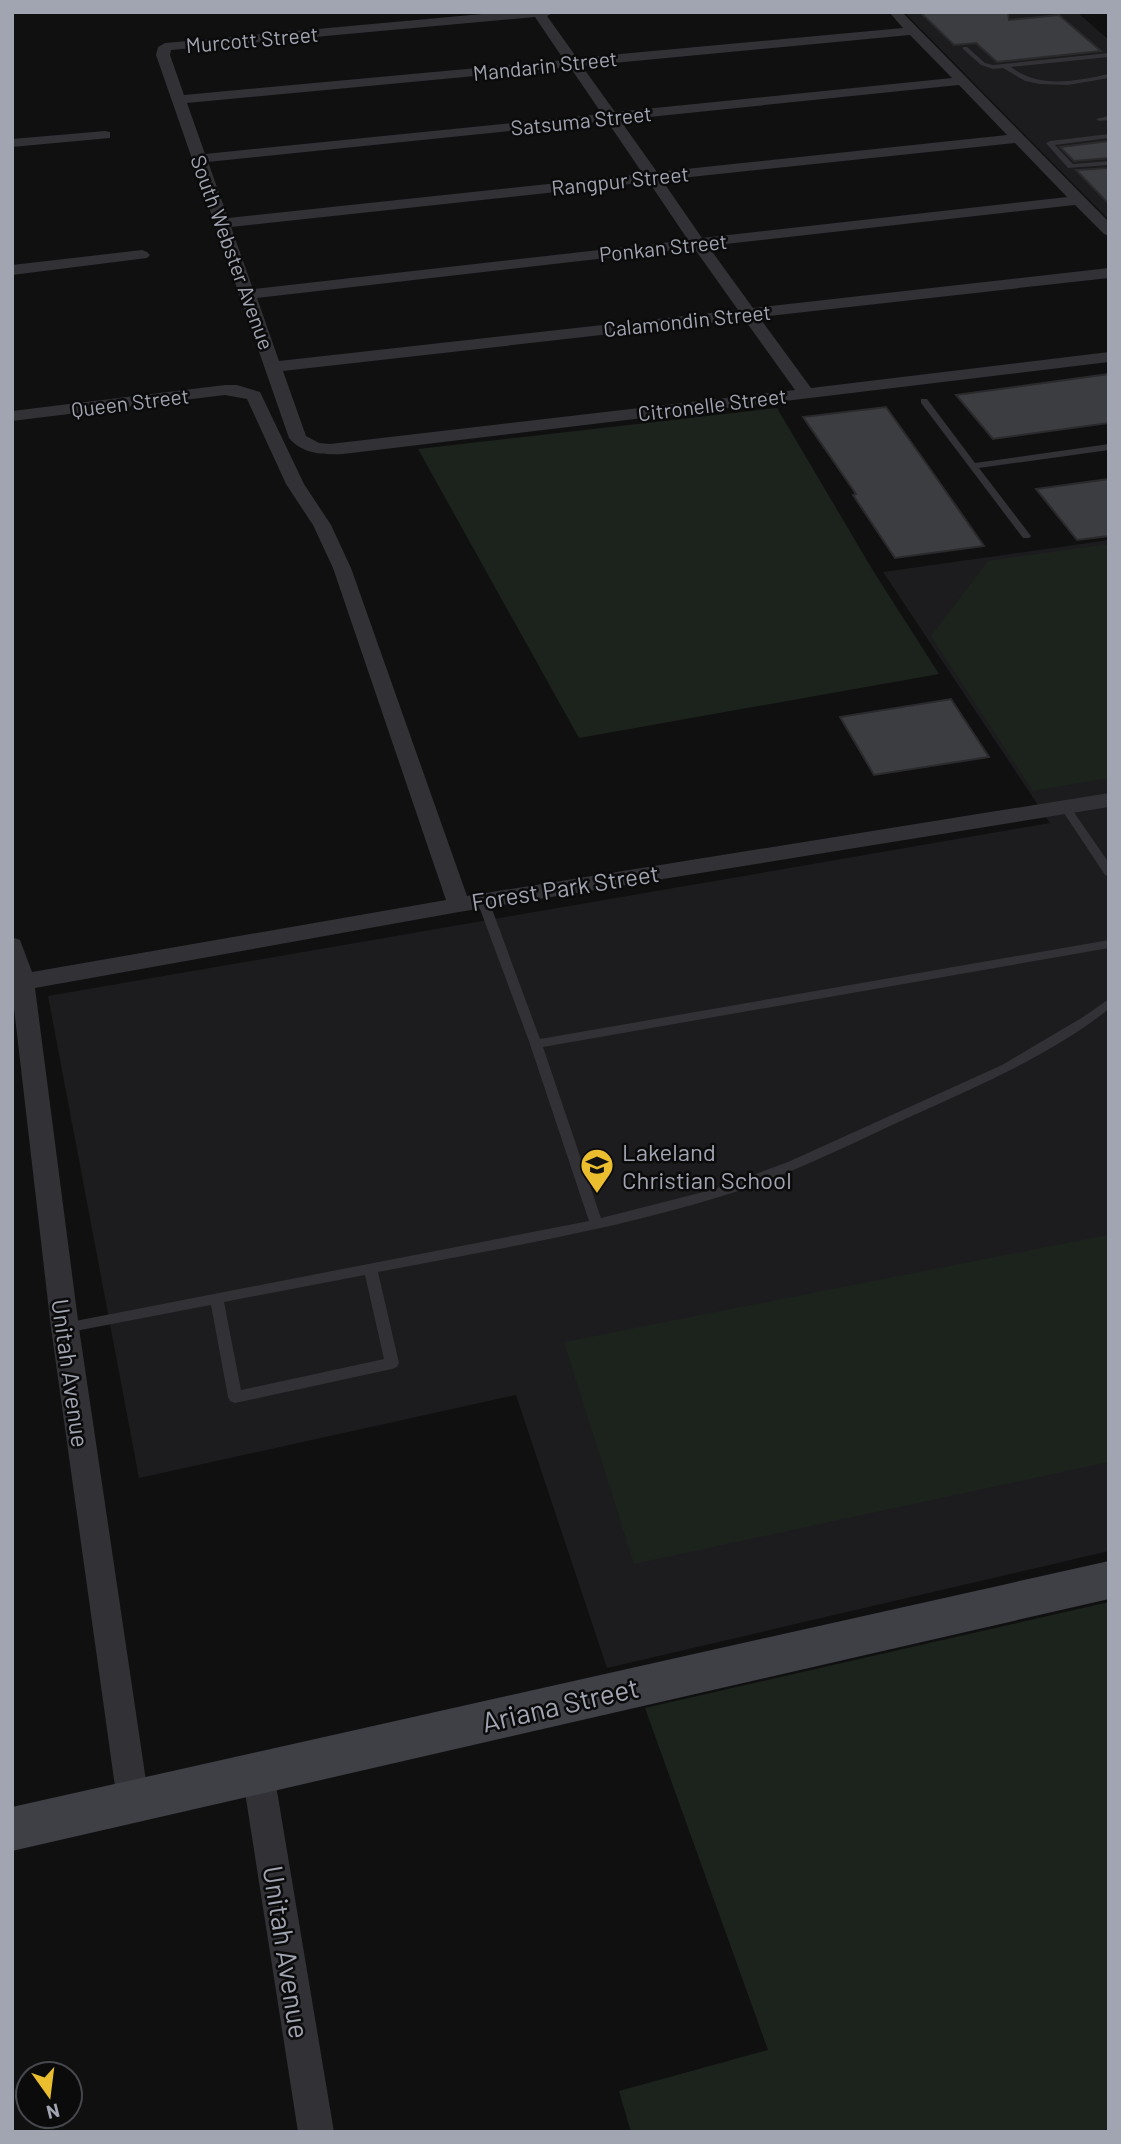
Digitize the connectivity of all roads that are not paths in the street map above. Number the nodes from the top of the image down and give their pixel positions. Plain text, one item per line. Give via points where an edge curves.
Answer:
1 (895, 12) edge
2 (542, 13) edge
3 (911, 30) junction
4 (165, 47) joint
5 (965, 48) dead end
6 (1109, 55) edge
7 (571, 62) junction
8 (1004, 66) junction
9 (1109, 76) edge
10 (962, 81) junction
11 (179, 100) junction
12 (612, 117) junction
13 (1109, 118) edge
14 (1099, 119) dead end
15 (105, 135) dead end
16 (1109, 136) edge
17 (1018, 138) junction
18 (12, 143) edge
19 (200, 159) junction
20 (1109, 163) edge
21 (653, 177) junction
22 (1079, 200) junction
23 (222, 223) junction
24 (1109, 231) edge
25 (698, 242) junction
26 (142, 255) dead end
27 (12, 270) edge
28 (1106, 277) edge
29 (247, 294) junction
30 (748, 314) junction
31 (1109, 357) edge
32 (275, 367) junction
33 (805, 392) junction
34 (924, 401) dead end
35 (12, 416) edge
36 (315, 447) joint
37 (1109, 447) edge
38 (972, 466) junction
39 (1026, 536) dead end
40 (1109, 800) edge
41 (1065, 807) junction
42 (1109, 872) edge
43 (483, 901) junction
44 (459, 905) junction
45 (1109, 944) edge
46 (12, 945) edge
47 (23, 982) junction
48 (1109, 1003) edge
49 (536, 1044) junction
50 (24, 1102) edge
51 (597, 1224) junction
52 (370, 1268) junction
53 (216, 1298) junction
54 (65, 1328) junction
55 (1109, 1580) edge
56 (258, 1773) junction
57 (133, 1801) junction
58 (12, 1829) edge
59 (316, 2132) edge

1 - 3 street
2 - 4 street, Murcott Street
2 - 7 street
3 - 7 street, Mandarin Street
3 - 10 street
4 - 11 street, South Webster Avenue via 163,55
5 - 8 lane via 983,64
6 - 8 lane
7 - 11 street, Mandarin Street
7 - 12 street
8 - 9 lane via 1031,82
10 - 12 street, Satsuma Street
10 - 17 street
11 - 19 street, South Webster Avenue
12 - 19 street, Satsuma Street
12 - 21 street
13 - 14 lane
15 - 18 street
16 - 20 lane via 1050,143 1071,166
17 - 21 street, Rangpur Street
17 - 22 street
19 - 23 street, South Webster Avenue
21 - 23 street, Rangpur Street
21 - 25 street
22 - 24 street
22 - 25 street, Ponkan Street
23 - 29 street, South Webster Avenue
25 - 29 street, Ponkan Street
25 - 30 street
26 - 27 street
28 - 30 street, Calamondin Street
29 - 32 street, South Webster Avenue
30 - 32 street, Calamondin Street
30 - 33 street
31 - 33 street, Citronelle Street
32 - 36 street, South Webster Avenue via 298,438
33 - 36 street, Citronelle Street via 342,449
34 - 38 lane
35 - 44 street, Queen Street via 225,390 247,393 258,400 295,484 324,528 342,568
37 - 38 lane
38 - 39 lane
40 - 41 street, Forest Park Street
41 - 42 lane
41 - 43 street, Forest Park Street
43 - 44 street, Forest Park Street
43 - 49 lane
44 - 47 street, Forest Park Street
45 - 49 lane
46 - 47 street, Unitah Avenue
47 - 50 street, Unitah Avenue
48 - 51 lane via 1006,1068 793,1165 716,1193
49 - 51 lane
50 - 54 street, Unitah Avenue
51 - 52 lane
52 - 53 lane
52 - 53 lane via 393,1363 235,1397
53 - 54 lane
54 - 57 street, Unitah Avenue
55 - 56 street, Ariana Street
56 - 57 street, Ariana Street
56 - 59 street, Unitah Avenue
57 - 58 street, Ariana Street

